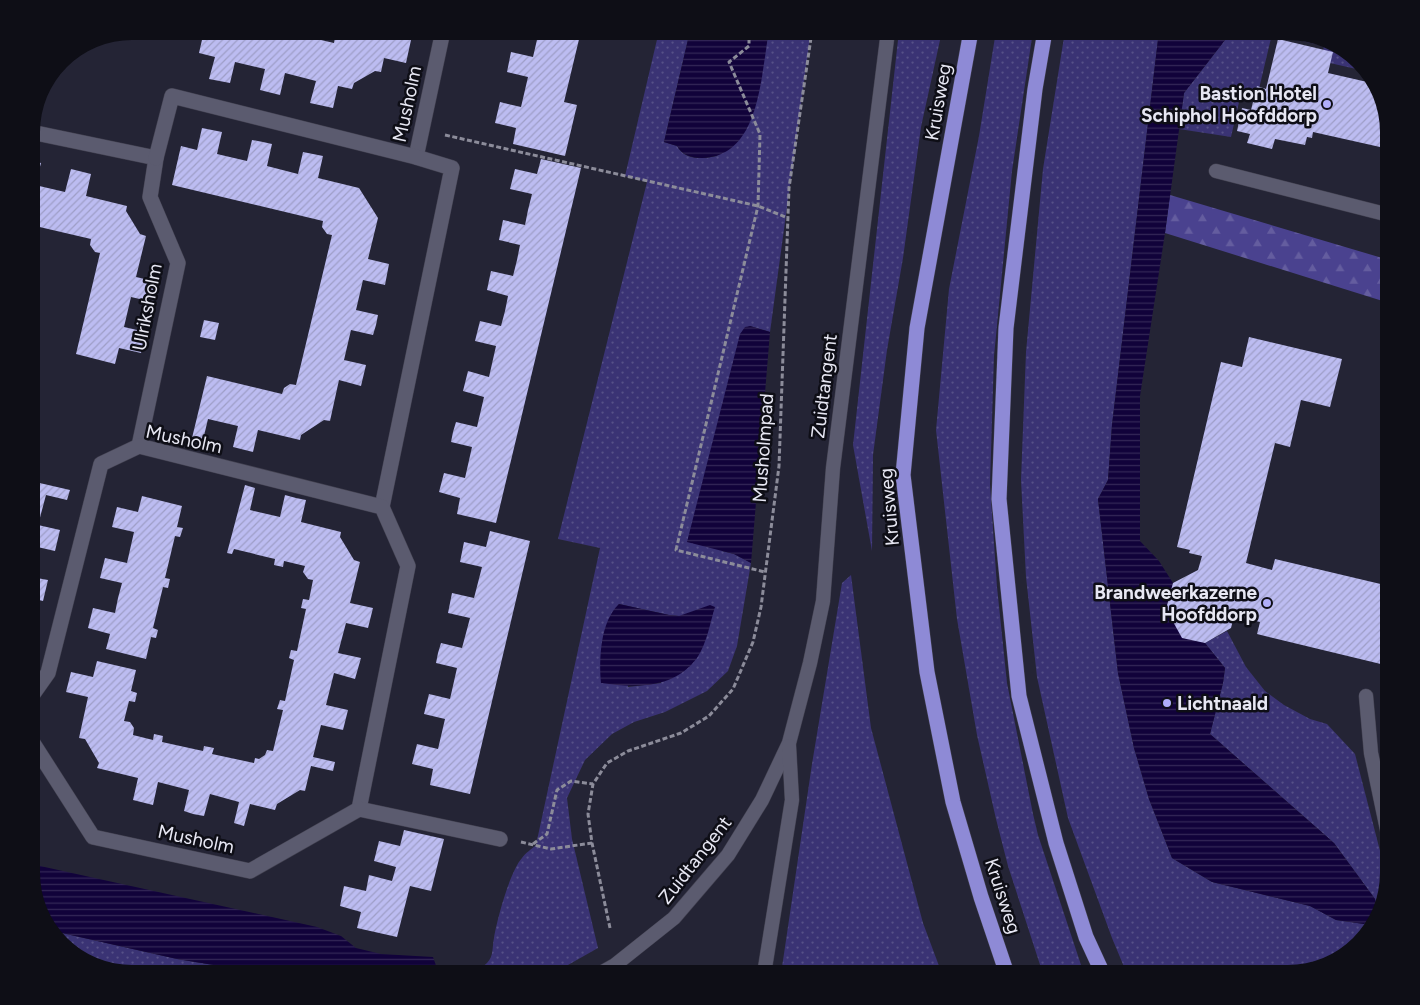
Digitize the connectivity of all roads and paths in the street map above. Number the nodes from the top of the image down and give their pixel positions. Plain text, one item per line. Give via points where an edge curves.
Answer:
1 (441, 40) edge
2 (749, 40) edge
3 (811, 40) edge
4 (887, 40) edge
5 (969, 40) edge
6 (1043, 40) edge
7 (422, 130) junction
8 (40, 134) edge
9 (416, 157) junction
10 (156, 158) junction
11 (1216, 171) dead end
12 (758, 206) junction
13 (1380, 213) edge
14 (788, 218) junction
15 (139, 446) junction
16 (382, 506) junction
17 (765, 572) junction
18 (40, 685) edge
19 (1366, 696) dead end
20 (789, 742) junction
21 (40, 753) edge
22 (593, 784) junction
23 (1380, 796) edge
24 (360, 809) junction
25 (500, 839) dead end
26 (592, 843) junction
27 (610, 928) dead end
28 (615, 965) edge
29 (765, 965) edge
30 (1004, 965) edge
31 (1099, 965) edge

1 - 7 street, Musholm
2 - 12 path via 749,46 729,62 760,134
3 - 14 path, Musholmpad via 789,188
4 - 20 lane, Zuidtangent via 833,468 823,601
5 - 30 highway, Kruisweg via 917,328 904,475 927,672 953,802
6 - 31 highway via 1006,328 999,499 1019,696 1056,843 1086,937
7 - 9 street, Musholm
7 - 12 path
8 - 10 street
9 - 10 street, Musholm via 172,96
9 - 16 street, Musholm via 452,168
10 - 15 street, Ulriksholm via 150,197 178,263
11 - 13 lane
12 - 14 path
12 - 17 path via 676,550
14 - 17 path, Musholmpad via 779,466
15 - 16 street, Musholm
15 - 18 street, Musholm via 101,464 48,673
16 - 24 street via 408,566
17 - 22 path, Musholmpad via 753,642 733,688 709,716 681,733 628,751 607,763
19 - 23 lane via 1371,753
20 - 28 lane, Zuidtangent via 762,800 728,855 674,918
20 - 29 lane, Zuidtangent via 792,800
21 - 24 street, Musholm via 93,837 250,871
22 - 26 path, Musholmpad via 588,814
22 - 26 path via 571,781 557,790 547,834 533,844 551,849
24 - 25 street
26 - 27 path, Musholmpad

